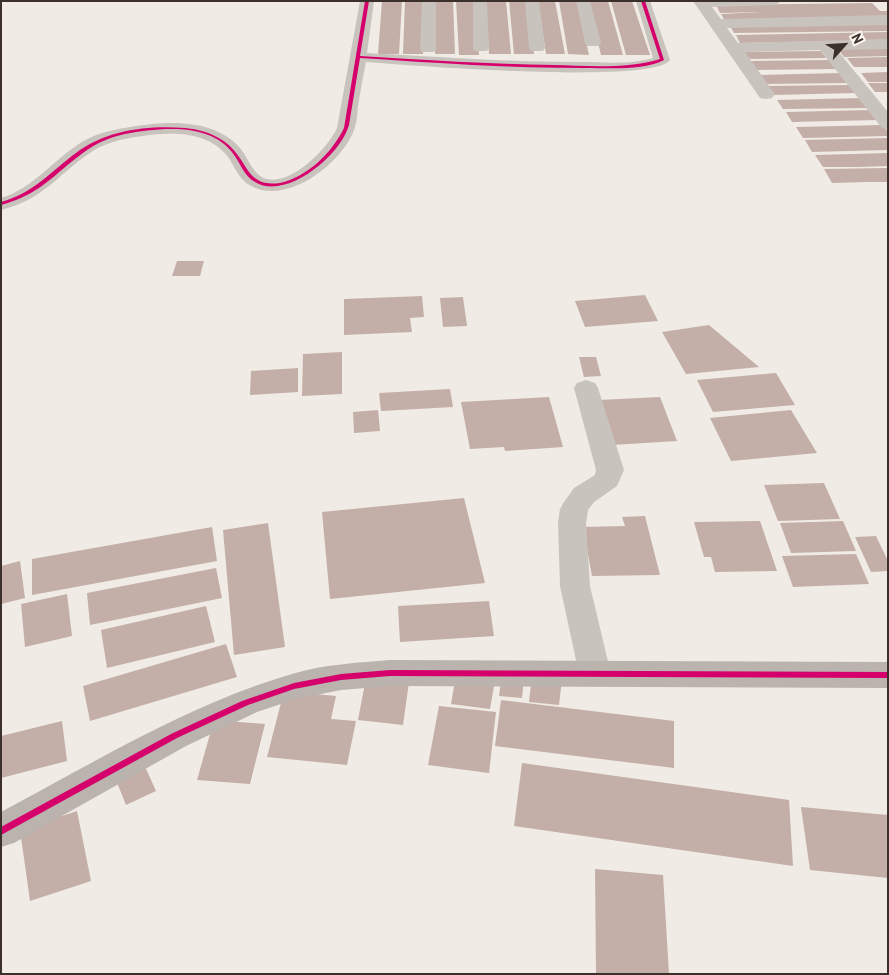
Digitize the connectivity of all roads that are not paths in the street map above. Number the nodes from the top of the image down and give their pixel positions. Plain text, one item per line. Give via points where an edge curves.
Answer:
1 (367, 1) edge
2 (428, 1) edge
3 (480, 1) edge
4 (532, 1) edge
5 (584, 1) edge
6 (643, 1) edge
7 (775, 1) edge
8 (701, 2) edge
9 (888, 20) edge
10 (716, 24) junction
11 (593, 43) dead end
12 (888, 44) edge
13 (825, 46) junction
14 (481, 48) dead end
15 (537, 48) dead end
16 (733, 48) junction
17 (428, 50) dead end
18 (359, 57) junction
19 (766, 94) dead end
20 (888, 124) edge
21 (1, 204) edge
22 (586, 388) dead end
23 (595, 674) junction
24 (888, 675) edge
25 (1, 831) edge

1 - 18 street
2 - 17 street
3 - 14 street
4 - 15 street
5 - 11 street
6 - 18 street via 662,60 656,65 530,66
7 - 8 street
8 - 10 street
9 - 10 street
10 - 16 street
12 - 13 street
13 - 16 street
13 - 20 street
16 - 19 street
18 - 21 street via 346,130 317,166 299,178 273,185 256,181 247,174 229,145 205,132 132,132 88,146 36,189
22 - 23 street via 610,470 607,480 594,487 579,502 574,509 572,523 575,586
23 - 24 street
23 - 25 street via 390,673 341,677 294,686 245,703 174,736

